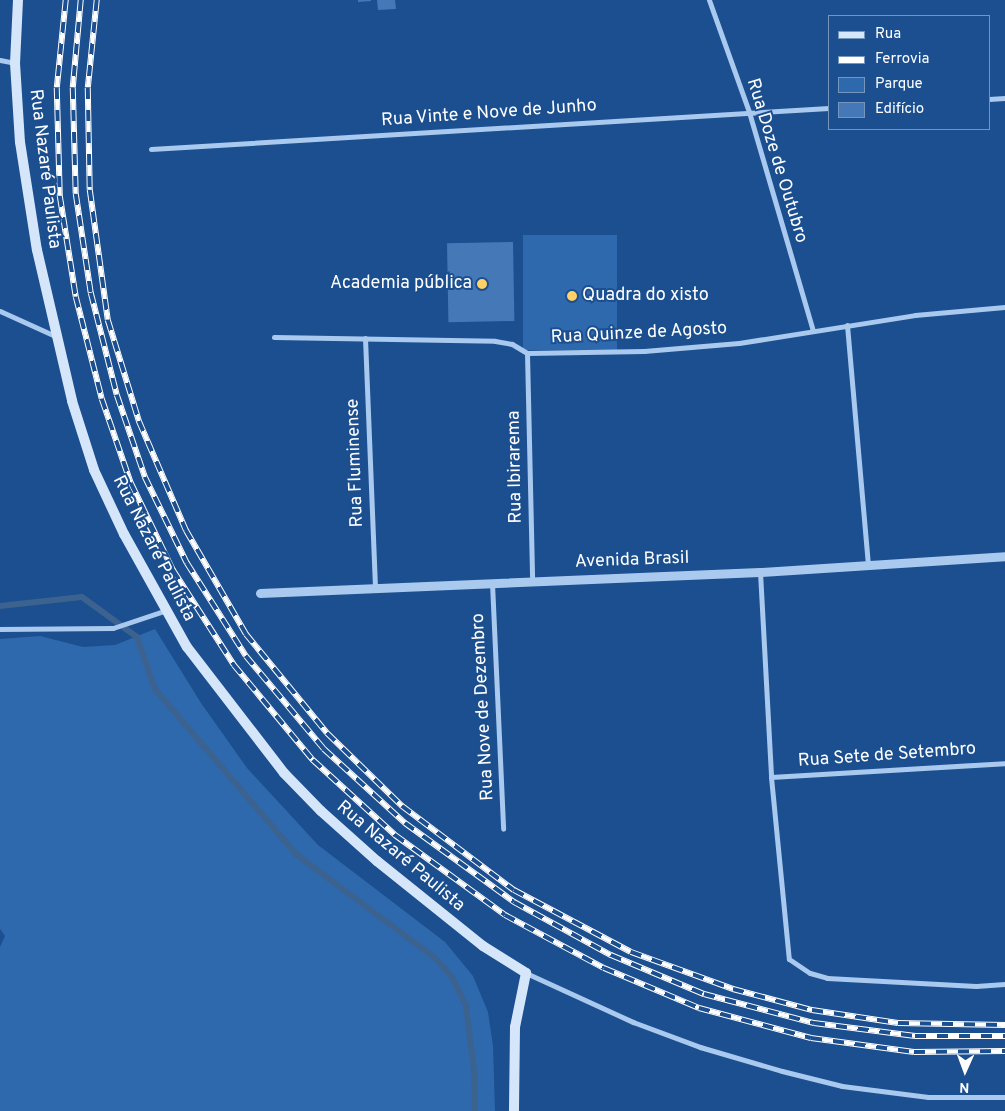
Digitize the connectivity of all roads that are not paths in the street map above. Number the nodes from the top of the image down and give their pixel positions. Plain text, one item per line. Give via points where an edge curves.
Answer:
1 (18, 0) edge
2 (708, 0) edge
3 (0, 60) edge
4 (15, 63) junction
5 (1005, 98) edge
6 (990, 99) edge
7 (828, 108) edge
8 (748, 112) junction
9 (152, 149) dead end
10 (1005, 307) edge
11 (0, 311) edge
12 (847, 324) junction
13 (813, 331) junction
14 (56, 336) junction
15 (274, 336) dead end
16 (365, 338) junction
17 (526, 353) junction
18 (1005, 556) edge
19 (868, 566) junction
20 (760, 572) junction
21 (532, 580) junction
22 (492, 583) junction
23 (375, 588) junction
24 (260, 593) dead end
25 (164, 610) junction
26 (0, 629) edge
27 (1005, 763) edge
28 (771, 778) junction
29 (503, 829) dead end
30 (526, 973) junction
31 (1005, 984) edge
32 (1005, 1098) edge
33 (514, 1111) edge

1 - 4 main road, Rua Nazaré Paulista
2 - 8 street, Rua Doze de Outubro
3 - 4 street
4 - 14 main road, Rua Nazaré Paulista via 20,142 37,250
5 - 6 street
7 - 8 street, Rua Vinte e Nove de Junho
8 - 9 street, Rua Vinte e Nove de Junho
8 - 13 street, Rua Doze de Outubro
10 - 12 street, Rua Quinze de Agosto
11 - 14 street
12 - 13 street, Rua Quinze de Agosto
12 - 19 street
13 - 17 street, Rua Quinze de Agosto via 739,343 644,352
14 - 25 main road, Rua Nazaré Paulista via 94,470
15 - 16 street, Rua Quinze de Agosto
16 - 17 street, Rua Quinze de Agosto via 495,341 512,344
16 - 23 street, Rua Fluminense
17 - 21 street, Rua Ibirarema
18 - 19 street, Avenida Brasil
19 - 20 street, Avenida Brasil
20 - 21 street, Avenida Brasil
20 - 28 street
21 - 22 street, Avenida Brasil
22 - 23 street, Avenida Brasil
22 - 29 street, Rua Nove de Dezembro
23 - 24 street, Avenida Brasil
25 - 26 street via 113,628
25 - 30 main road, Rua Nazaré Paulista via 226,702 284,773 321,811 377,861 483,946
27 - 28 street, Rua Sete de Setembro
28 - 31 street via 786,949 795,965 827,978
30 - 32 street via 633,1022 700,1047 782,1071 842,1086 919,1095
30 - 33 main road via 515,1027

